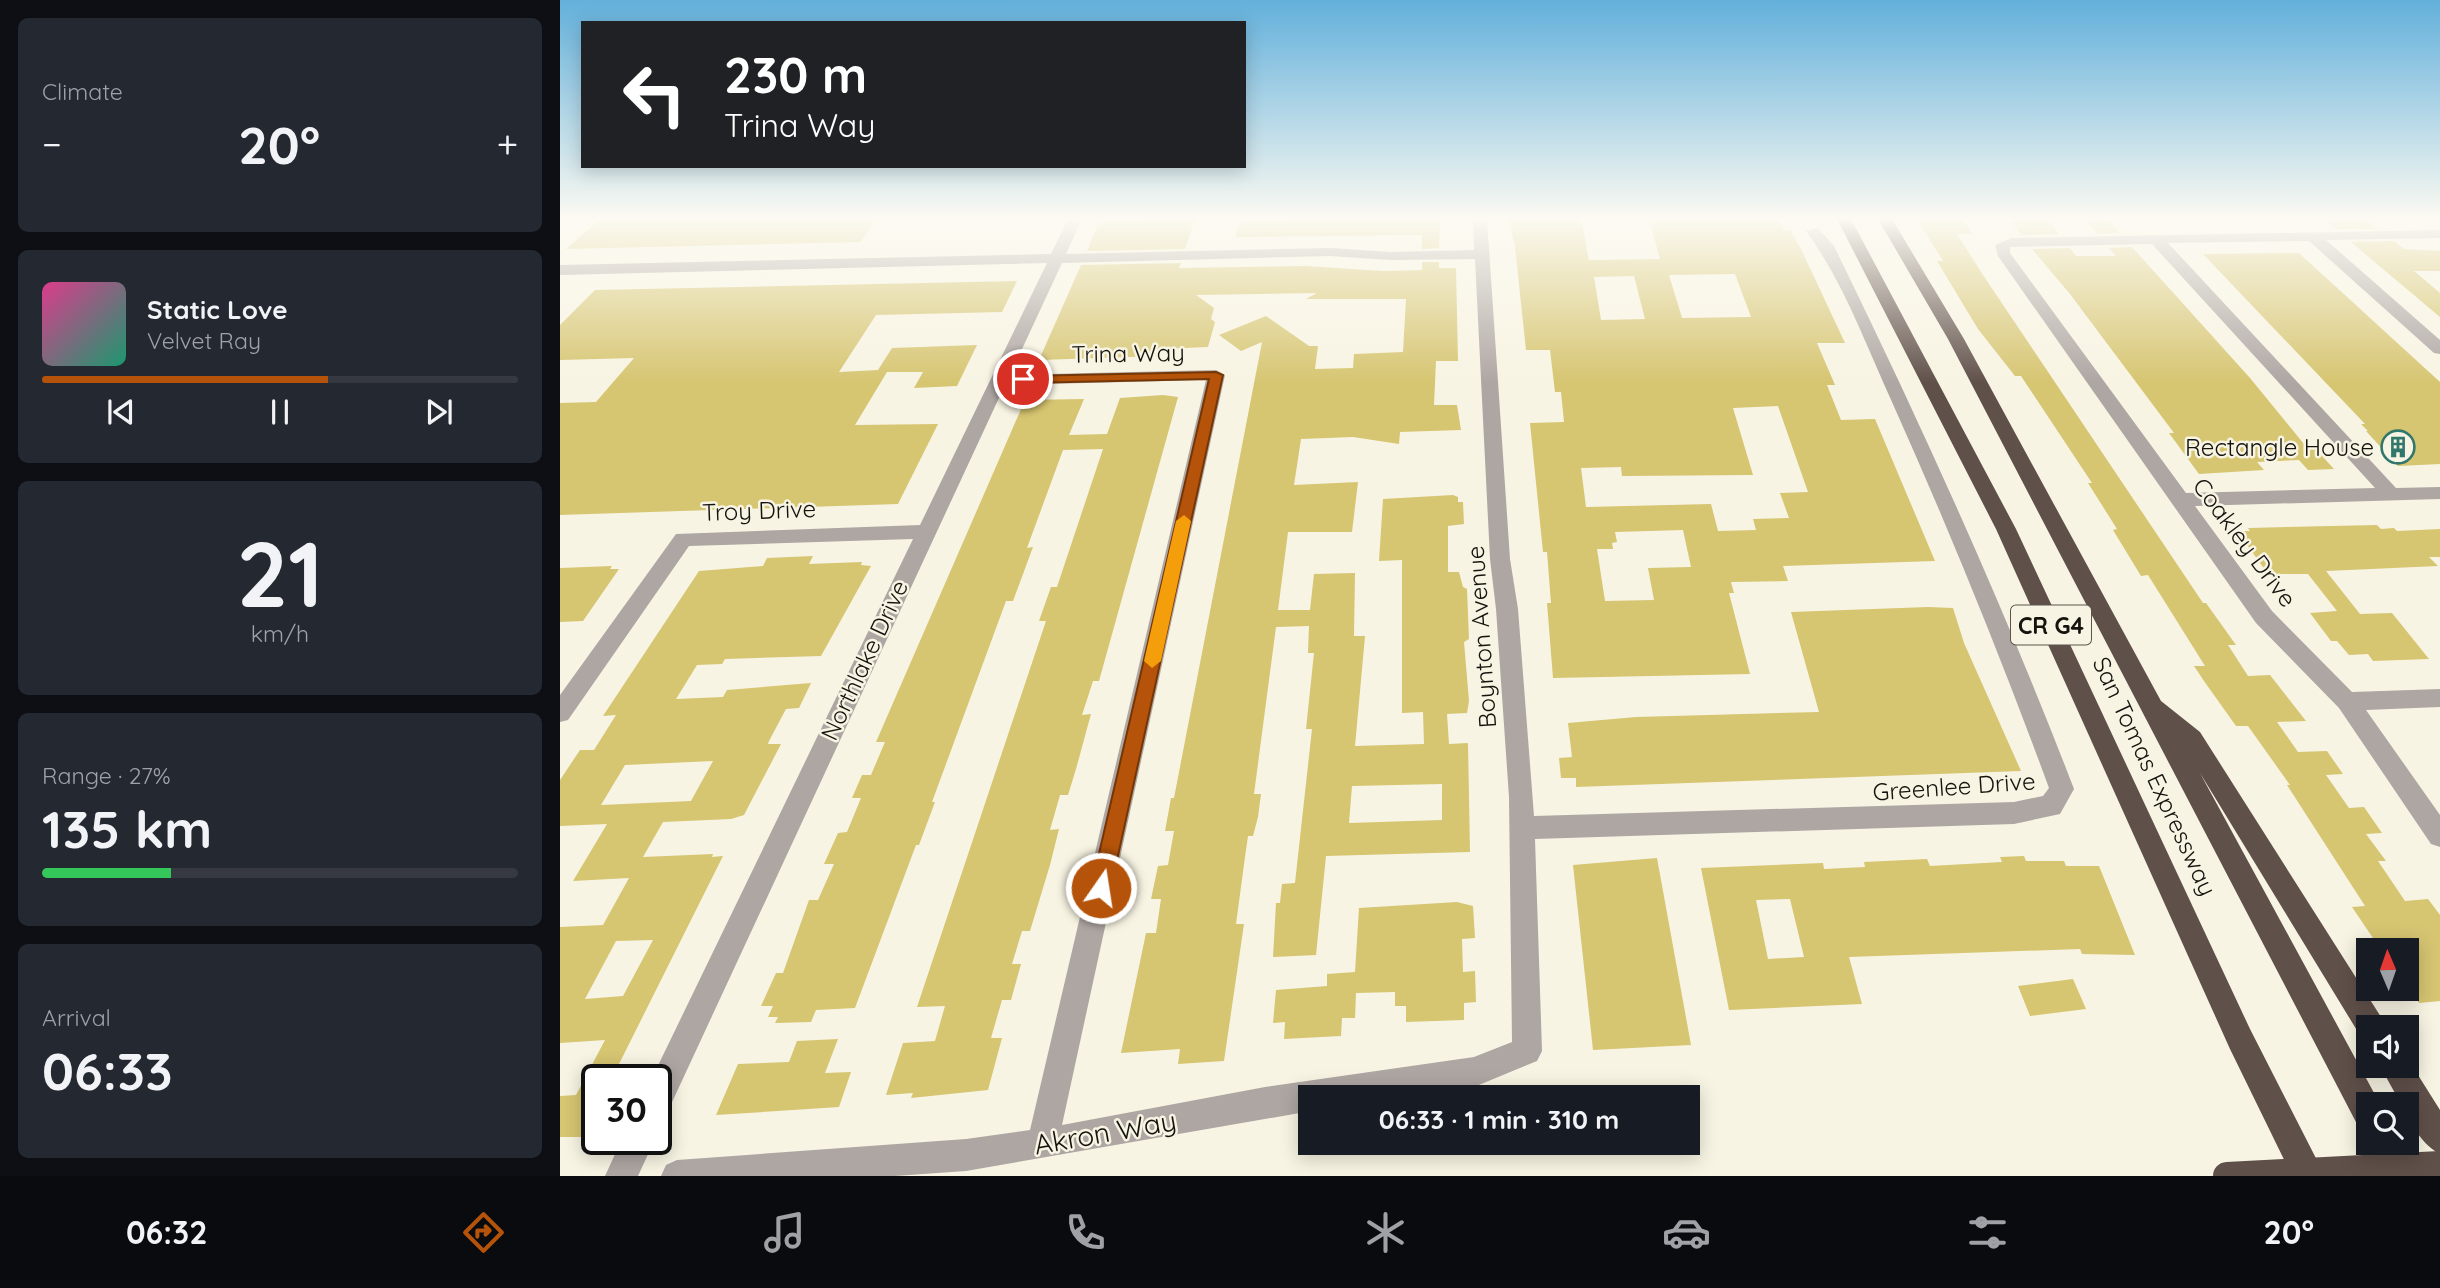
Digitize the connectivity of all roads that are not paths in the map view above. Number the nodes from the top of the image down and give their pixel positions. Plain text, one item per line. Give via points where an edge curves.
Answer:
1 (1049, 274) edge
2 (1483, 274) edge
3 (1840, 274) edge
4 (1873, 274) edge
5 (1917, 274) edge
6 (2018, 274) edge
7 (2188, 274) edge
8 (2355, 274) edge
9 (2440, 349) edge
10 (999, 380) junction
11 (2440, 493) edge
12 (2390, 494) junction
13 (2181, 500) junction
14 (924, 532) junction
15 (2440, 698) edge
16 (2347, 701) junction
17 (2148, 702) junction
18 (560, 713) edge
19 (1522, 828) junction
20 (2440, 836) edge
21 (2364, 1015) edge
22 (1527, 1051) joint
23 (672, 1068) edge
24 (2402, 1078) edge
25 (2357, 1092) edge
26 (2440, 1138) edge
27 (1042, 1144) junction
28 (631, 1155) edge
29 (2392, 1155) edge
30 (2440, 1165) edge
31 (621, 1176) edge
32 (677, 1176) edge
33 (2227, 1176) edge
34 (2309, 1176) edge
35 (2404, 1176) edge

1 - 10 street, Northlake Drive
2 - 19 street, Boynton Avenue
3 - 19 street, Greenlee Drive via 1977,572 2062,789 2051,806 2014,813
4 - 34 highway, San Tomas Expressway / CR G4 via 2006,529 2240,1040
5 - 17 highway, San Tomas Expressway / CR G4
6 - 13 street, Coakley Drive
7 - 12 street
8 - 9 street
10 - 14 street, Northlake Drive
10 - 27 street, Trina Way via 1216,375
11 - 12 street
12 - 13 street
13 - 16 street, Coakley Drive via 2264,617
14 - 18 street, Troy Drive via 683,539
14 - 23 street, Northlake Drive
15 - 16 street
16 - 20 street, Coakley Drive
17 - 21 highway via 2192,739
17 - 25 highway, San Tomas Expressway / CR G4
19 - 22 street, Boynton Avenue
22 - 27 street, Akron Way via 1474,1072 1265,1102
24 - 26 highway
27 - 32 street, Akron Way via 966,1155
28 - 31 street
29 - 35 highway
30 - 33 highway, bridge

